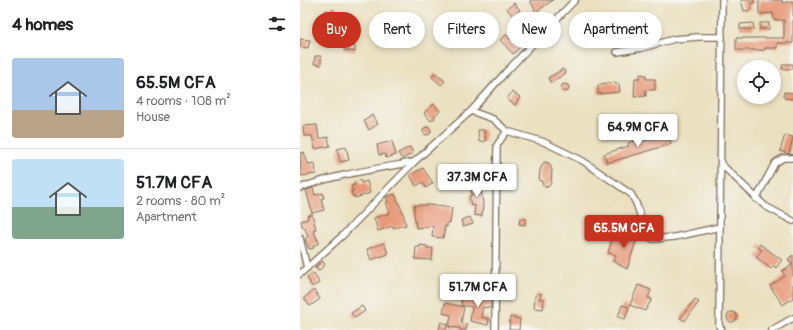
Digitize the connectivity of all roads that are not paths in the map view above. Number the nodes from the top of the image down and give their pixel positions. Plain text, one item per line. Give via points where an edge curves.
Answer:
1 (575, 0) edge
2 (722, 0) edge
3 (722, 38) junction
4 (617, 52) dead end
5 (471, 111) junction
6 (507, 131) junction
7 (793, 158) edge
8 (414, 162) junction
9 (721, 164) junction
10 (300, 188) edge
11 (756, 199) junction
12 (793, 221) edge
13 (720, 227) junction
14 (300, 238) edge
15 (307, 268) junction
16 (300, 274) edge
17 (793, 318) edge
18 (495, 330) edge
19 (722, 330) edge
20 (772, 330) edge

1 - 5 street
2 - 3 street
3 - 4 street via 674,40
3 - 9 street
5 - 6 street via 493,119
5 - 8 street
6 - 13 street via 544,142 583,161 631,194 647,236 653,239
6 - 18 street via 497,145
7 - 11 street via 783,158 775,163
8 - 10 street via 316,182
8 - 15 street
9 - 11 street
9 - 13 street
11 - 12 street
13 - 19 street via 719,326
14 - 15 street
15 - 16 street
17 - 20 street

